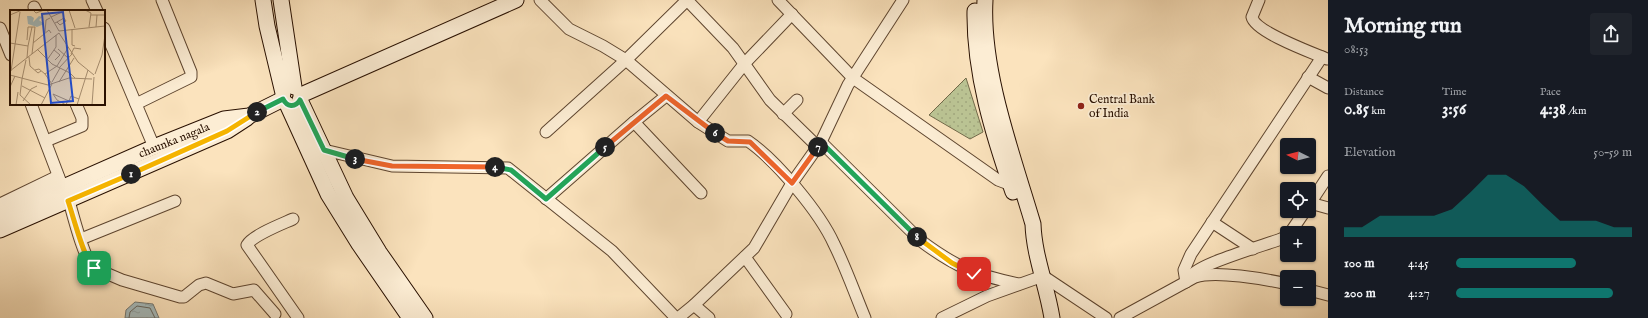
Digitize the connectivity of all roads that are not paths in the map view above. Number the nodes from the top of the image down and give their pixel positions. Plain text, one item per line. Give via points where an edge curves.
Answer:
1 (92, 0) edge
2 (162, 0) edge
3 (263, 0) edge
4 (281, 0) edge
5 (516, 0) edge
6 (540, 0) edge
7 (687, 0) edge
8 (778, 0) edge
9 (903, 0) edge
10 (975, 0) edge
11 (985, 0) edge
12 (1259, 0) edge
13 (97, 10) edge
14 (792, 14) junction
15 (0, 28) edge
16 (105, 30) edge
17 (10, 53) edge
18 (1325, 58) edge
19 (626, 60) junction
20 (745, 63) junction
21 (1308, 77) junction
22 (853, 78) junction
23 (1328, 88) edge
24 (666, 96) junction
25 (291, 97) junction
26 (797, 100) dead end
27 (136, 104) junction
28 (31, 105) edge
29 (76, 105) edge
30 (783, 114) junction
31 (249, 116) junction
32 (634, 122) junction
33 (698, 122) junction
34 (546, 132) dead end
35 (46, 141) junction
36 (819, 145) junction
37 (154, 147) junction
38 (324, 150) junction
39 (1328, 176) edge
40 (1015, 182) junction
41 (792, 183) junction
42 (63, 188) junction
43 (701, 192) dead end
44 (1316, 194) edge
45 (546, 199) junction
46 (175, 201) dead end
47 (0, 204) edge
48 (1316, 207) edge
49 (1328, 208) edge
50 (0, 214) edge
51 (293, 219) dead end
52 (1212, 222) junction
53 (0, 230) edge
54 (81, 239) junction
55 (1280, 239) edge
56 (1252, 249) junction
57 (745, 257) junction
58 (1043, 276) junction
59 (1188, 281) junction
60 (1280, 283) edge
61 (1019, 284) junction
62 (1316, 292) edge
63 (1328, 295) edge
64 (1049, 296) junction
65 (287, 304) junction
66 (694, 305) junction
67 (786, 314) dead end
68 (273, 316) edge
69 (298, 318) edge
70 (410, 318) edge
71 (425, 318) edge
72 (677, 318) edge
73 (709, 318) edge
74 (865, 318) edge
75 (942, 318) edge
76 (1044, 318) edge
77 (1052, 318) edge
78 (1106, 318) edge
79 (1120, 318) edge

1 - 13 street
2 - 27 street via 191,77
3 - 25 street via 267,26
4 - 25 street
5 - 25 street, chaunka nagala
6 - 19 street via 569,29
7 - 19 street
7 - 20 street
8 - 14 street
9 - 22 street
10 - 40 street via 975,36 979,68 989,113
11 - 40 street via 984,26 992,82
12 - 18 street via 1252,17 1256,25
14 - 20 street
14 - 22 street
15 - 17 street
16 - 27 street
18 - 21 street
19 - 24 street
19 - 34 street
20 - 30 street via 760,87
20 - 33 street
21 - 23 street
21 - 52 street
22 - 36 street
22 - 40 street via 998,180
24 - 32 street
24 - 33 street
25 - 31 street, chaunka nagala
25 - 38 street
25 - 70 street via 328,194
26 - 30 street
27 - 37 street
28 - 35 street
29 - 35 street via 82,118 82,126
30 - 36 street
31 - 37 street, chaunka nagala via 224,119
31 - 42 street via 227,131
32 - 43 street
32 - 45 street
33 - 41 street via 728,141 750,142
35 - 42 street
36 - 41 street
36 - 61 street via 934,251 974,274
37 - 42 street, chaunka nagala
38 - 45 street via 392,166 505,168 511,170
38 - 71 street via 346,198 379,252
39 - 44 street
40 - 58 street via 1033,224 1034,242
41 - 57 street via 754,248
41 - 74 street via 831,239
42 - 47 street
42 - 50 street, chaunka nagala
42 - 53 street
42 - 54 street
45 - 72 street via 612,251
46 - 54 street
48 - 49 street
51 - 65 street via 265,232 247,245
52 - 56 street
52 - 59 street via 1186,265 1183,273
54 - 68 street via 92,267 122,280 180,297 184,297 198,285 206,283 233,294 254,290
55 - 56 street
56 - 59 street via 1198,269
57 - 66 street
57 - 67 street
58 - 61 street
58 - 64 street
58 - 78 street
59 - 60 street via 1199,275 1212,274
59 - 79 street
61 - 75 street
62 - 63 street
64 - 76 street
64 - 77 street
65 - 68 street
65 - 69 street
66 - 72 street
66 - 73 street

